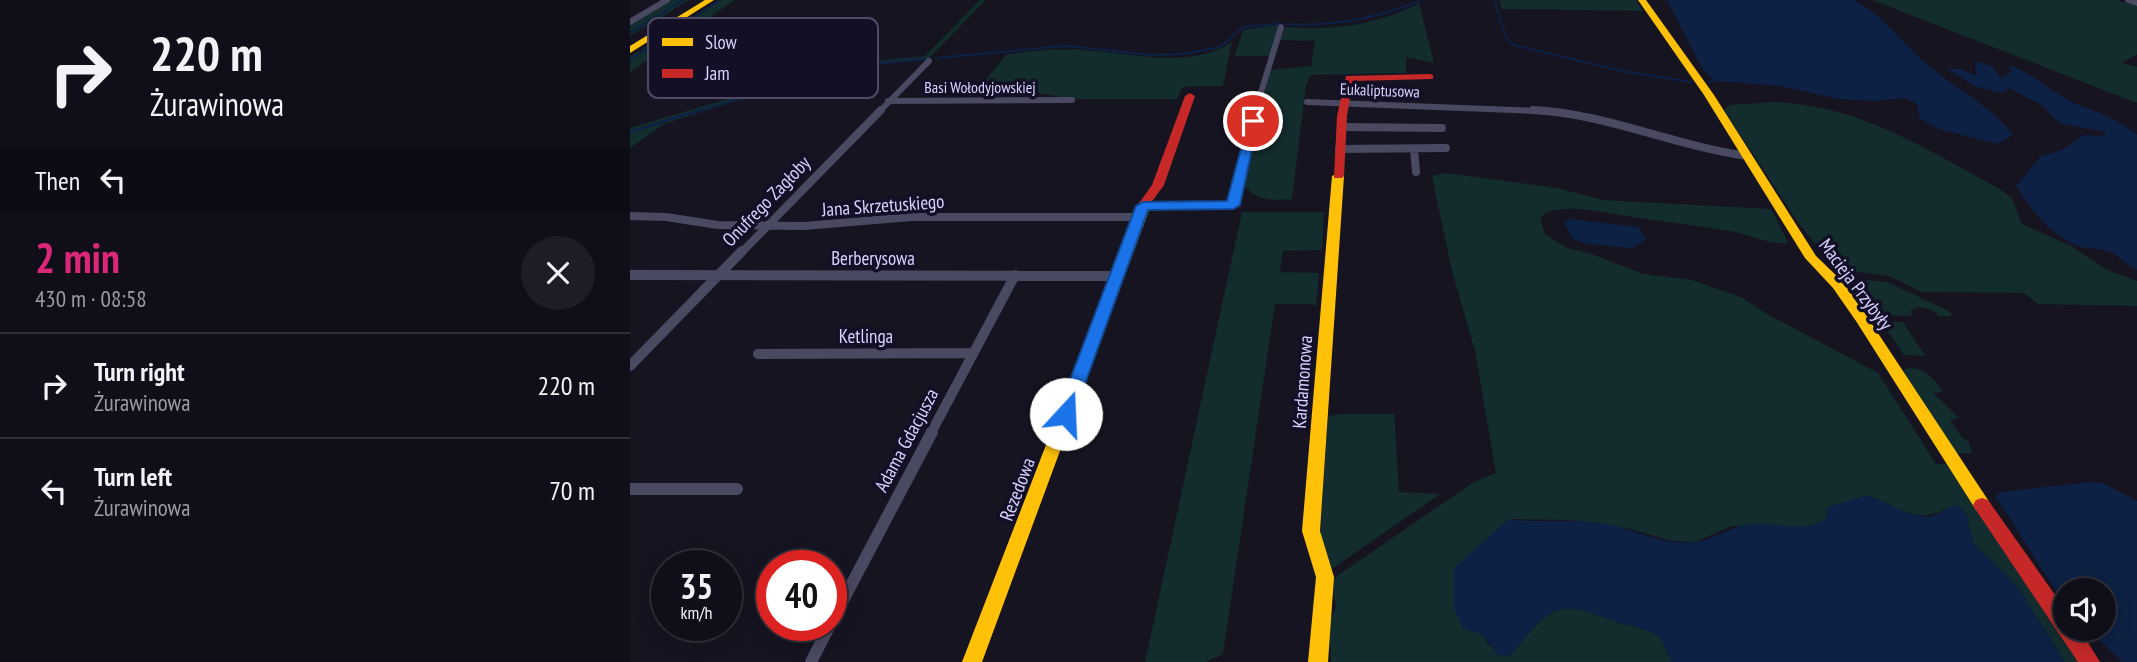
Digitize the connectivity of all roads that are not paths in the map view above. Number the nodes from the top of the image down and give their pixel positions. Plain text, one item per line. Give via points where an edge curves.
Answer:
1 (667, 0) edge
2 (696, 0) edge
3 (710, 0) edge
4 (1642, 0) edge
5 (2128, 0) edge
6 (2137, 3) edge
7 (667, 18) edge
8 (681, 18) edge
9 (630, 22) edge
10 (1281, 27) dead end
11 (648, 30) edge
12 (648, 39) edge
13 (630, 41) edge
14 (630, 50) edge
15 (929, 61) dead end
16 (1430, 77) dead end
17 (1191, 96) dead end
18 (1072, 100) dead end
19 (888, 102) junction
20 (1307, 102) dead end
21 (1345, 103) junction
22 (1341, 128) junction
23 (1442, 128) dead end
24 (1446, 148) dead end
25 (1339, 149) junction
26 (1414, 149) junction
27 (1747, 156) junction
28 (1416, 172) dead end
29 (1141, 211) junction
30 (630, 216) edge
31 (767, 225) junction
32 (630, 275) edge
33 (719, 275) junction
34 (1015, 275) junction
35 (1117, 276) junction
36 (973, 353) junction
37 (758, 354) dead end
38 (630, 366) edge
39 (630, 489) edge
40 (737, 489) dead end
41 (847, 593) edge
42 (2053, 608) edge
43 (822, 641) edge
44 (2076, 641) edge
45 (811, 662) edge
46 (972, 662) edge
47 (1318, 662) edge
48 (2090, 662) edge

1 - 9 street
2 - 7 main road
3 - 8 main road
4 - 27 main road, Macieja Przybyły
5 - 6 street
10 - 29 street, Jana Skrzetuskiego via 1262,82 1233,205
11 - 13 main road
12 - 14 main road
15 - 19 street, Onufrego Zagłoby
16 - 21 main road, Kardamonowa via 1349,78
17 - 29 main road, Rezedowa via 1158,185
18 - 19 street, Basi Wołodyjowskiej
19 - 31 street, Onufrego Zagłoby
20 - 21 street, Eukaliptusowa
21 - 22 main road, Kardamonowa
21 - 27 street, Eukaliptusowa via 1543,108 1703,150
22 - 23 street
22 - 25 main road, Kardamonowa
24 - 26 street
25 - 26 street
25 - 47 main road, Kardamonowa via 1311,531 1325,578
26 - 28 street
27 - 42 main road, Macieja Przybyły via 1811,258 1861,318
29 - 31 street, Jana Skrzetuskiego
29 - 35 main road, Rezedowa
30 - 31 street, Jana Skrzetuskiego
31 - 33 street, Onufrego Zagłoby
32 - 33 street, Berberysowa
33 - 34 street, Berberysowa
33 - 38 street, Onufrego Zagłoby
34 - 35 street, Berberysowa
34 - 36 street, Adama Gdacjusza
35 - 46 main road, Rezedowa
36 - 37 street, Ketlinga
36 - 41 street, Adama Gdacjusza
39 - 40 street
43 - 45 street, Adama Gdacjusza
44 - 48 main road, Macieja Przybyły

